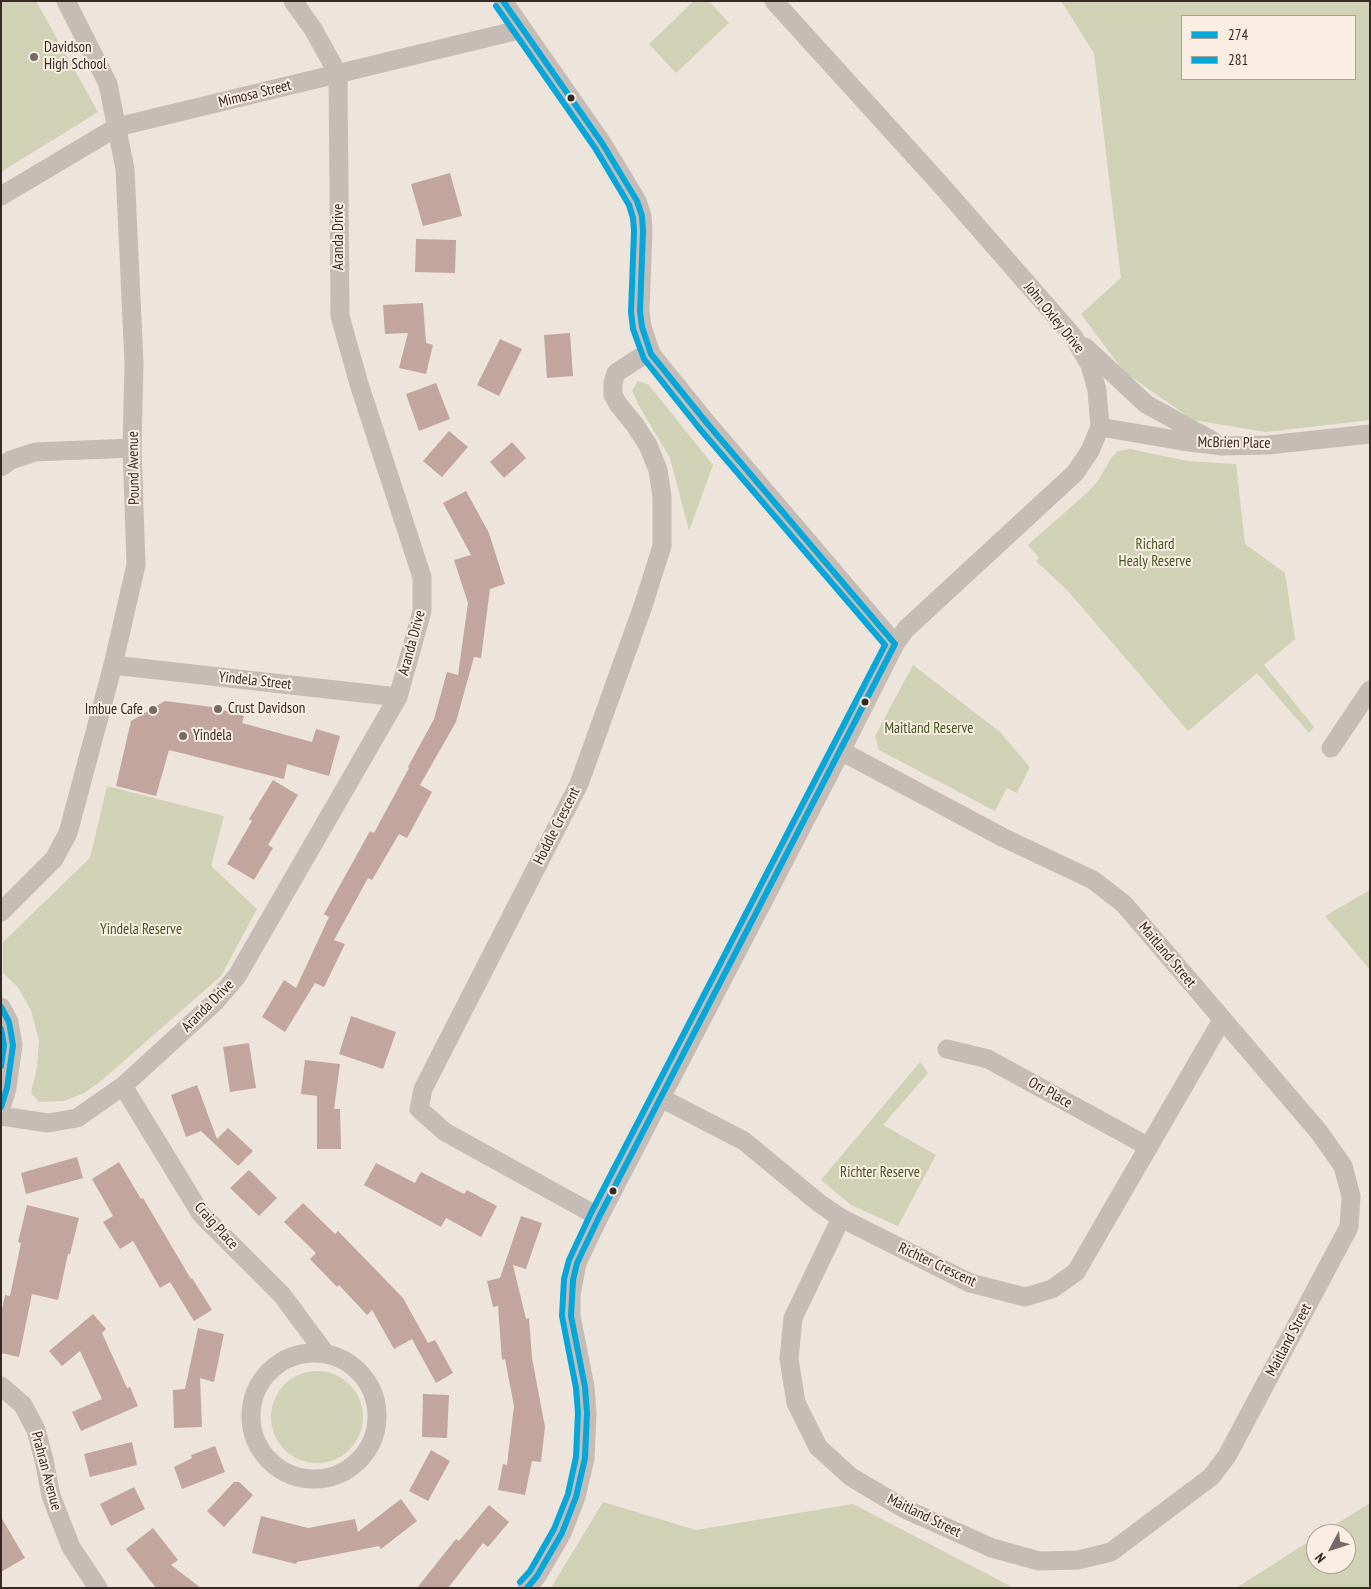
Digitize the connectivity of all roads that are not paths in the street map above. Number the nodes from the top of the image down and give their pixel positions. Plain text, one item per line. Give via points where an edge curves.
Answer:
1 (66, 1) edge
2 (293, 1) edge
3 (503, 1) edge
4 (778, 2) edge
5 (523, 29) junction
6 (338, 74) junction
7 (118, 128) junction
8 (1, 196) edge
9 (1073, 336) junction
10 (651, 354) junction
11 (1100, 427) junction
12 (1370, 434) edge
13 (1222, 446) junction
14 (132, 448) junction
15 (1, 466) edge
16 (895, 644) junction
17 (112, 665) junction
18 (1370, 690) edge
19 (398, 697) junction
20 (1331, 748) dead end
21 (841, 751) junction
22 (1, 912) edge
23 (1, 1008) edge
24 (1222, 1020) junction
25 (947, 1049) dead end
26 (123, 1086) junction
27 (661, 1098) junction
28 (1, 1108) edge
29 (1, 1116) edge
30 (1149, 1146) junction
31 (599, 1217) junction
32 (841, 1218) junction
33 (326, 1353) junction
34 (1, 1386) edge
35 (98, 1588) edge
36 (527, 1588) edge

1 - 7 street, Pound Avenue via 108,84
2 - 6 street, Aranda Drive
3 - 5 street
4 - 9 street, John Oxley Drive
5 - 6 street, Mimosa Street
5 - 10 street via 602,143 637,201 643,231 640,311
6 - 7 street, Mimosa Street
6 - 19 street, Aranda Drive via 340,316 422,577 422,610
7 - 8 street, Mimosa Street
7 - 14 street, Pound Avenue via 125,169 134,363
9 - 11 street, John Oxley Drive via 1090,365 1098,390
9 - 13 street via 1146,404
10 - 16 street
10 - 31 street, Hoddle Crescent via 616,373 612,383 613,395 648,445 658,470 662,497 662,546 579,784 423,1089 419,1109 445,1132
11 - 13 street, McBrien Place
11 - 16 street, John Oxley Drive via 1090,451 1075,473 906,629
12 - 13 street, McBrien Place via 1268,445
14 - 15 street via 35,452
14 - 17 street, Pound Avenue via 136,565
16 - 21 street
17 - 19 street, Yindela Street
17 - 22 street, Pound Avenue via 68,833 54,859
18 - 20 street
19 - 26 street, Aranda Drive via 237,976 215,1002
21 - 24 street, Maitland Street via 1004,838 1093,880 1124,904
21 - 27 street
23 - 28 street via 9,1022 13,1045
24 - 30 street, Richter Crescent
24 - 32 street, Maitland Street via 1319,1132 1342,1166 1351,1196 1349,1227 1227,1456 1211,1477 1111,1552 1078,1560 1039,1561 992,1548 905,1508 851,1477 818,1447 796,1403 789,1359 792,1326
25 - 30 street, Orr Place via 988,1059
26 - 29 street, Aranda Drive via 77,1118 48,1122
26 - 33 street, Craig Place via 201,1214 282,1295
27 - 31 street
27 - 32 street, Richter Crescent via 744,1141
30 - 32 street, Richter Crescent via 1076,1272 1052,1289 1025,1297 970,1283
31 - 36 street via 578,1263 571,1295 571,1316 585,1388 585,1458 576,1497 562,1532
33 - 33 street via 346,1360 362,1374 374,1393 378,1414 375,1435 365,1454 349,1469 330,1478 309,1479 289,1475 272,1464 259,1447 251,1428 251,1407 257,1388 268,1371 285,1359 305,1352
34 - 35 street, Prahran Avenue via 22,1405 36,1430 51,1496 71,1547

